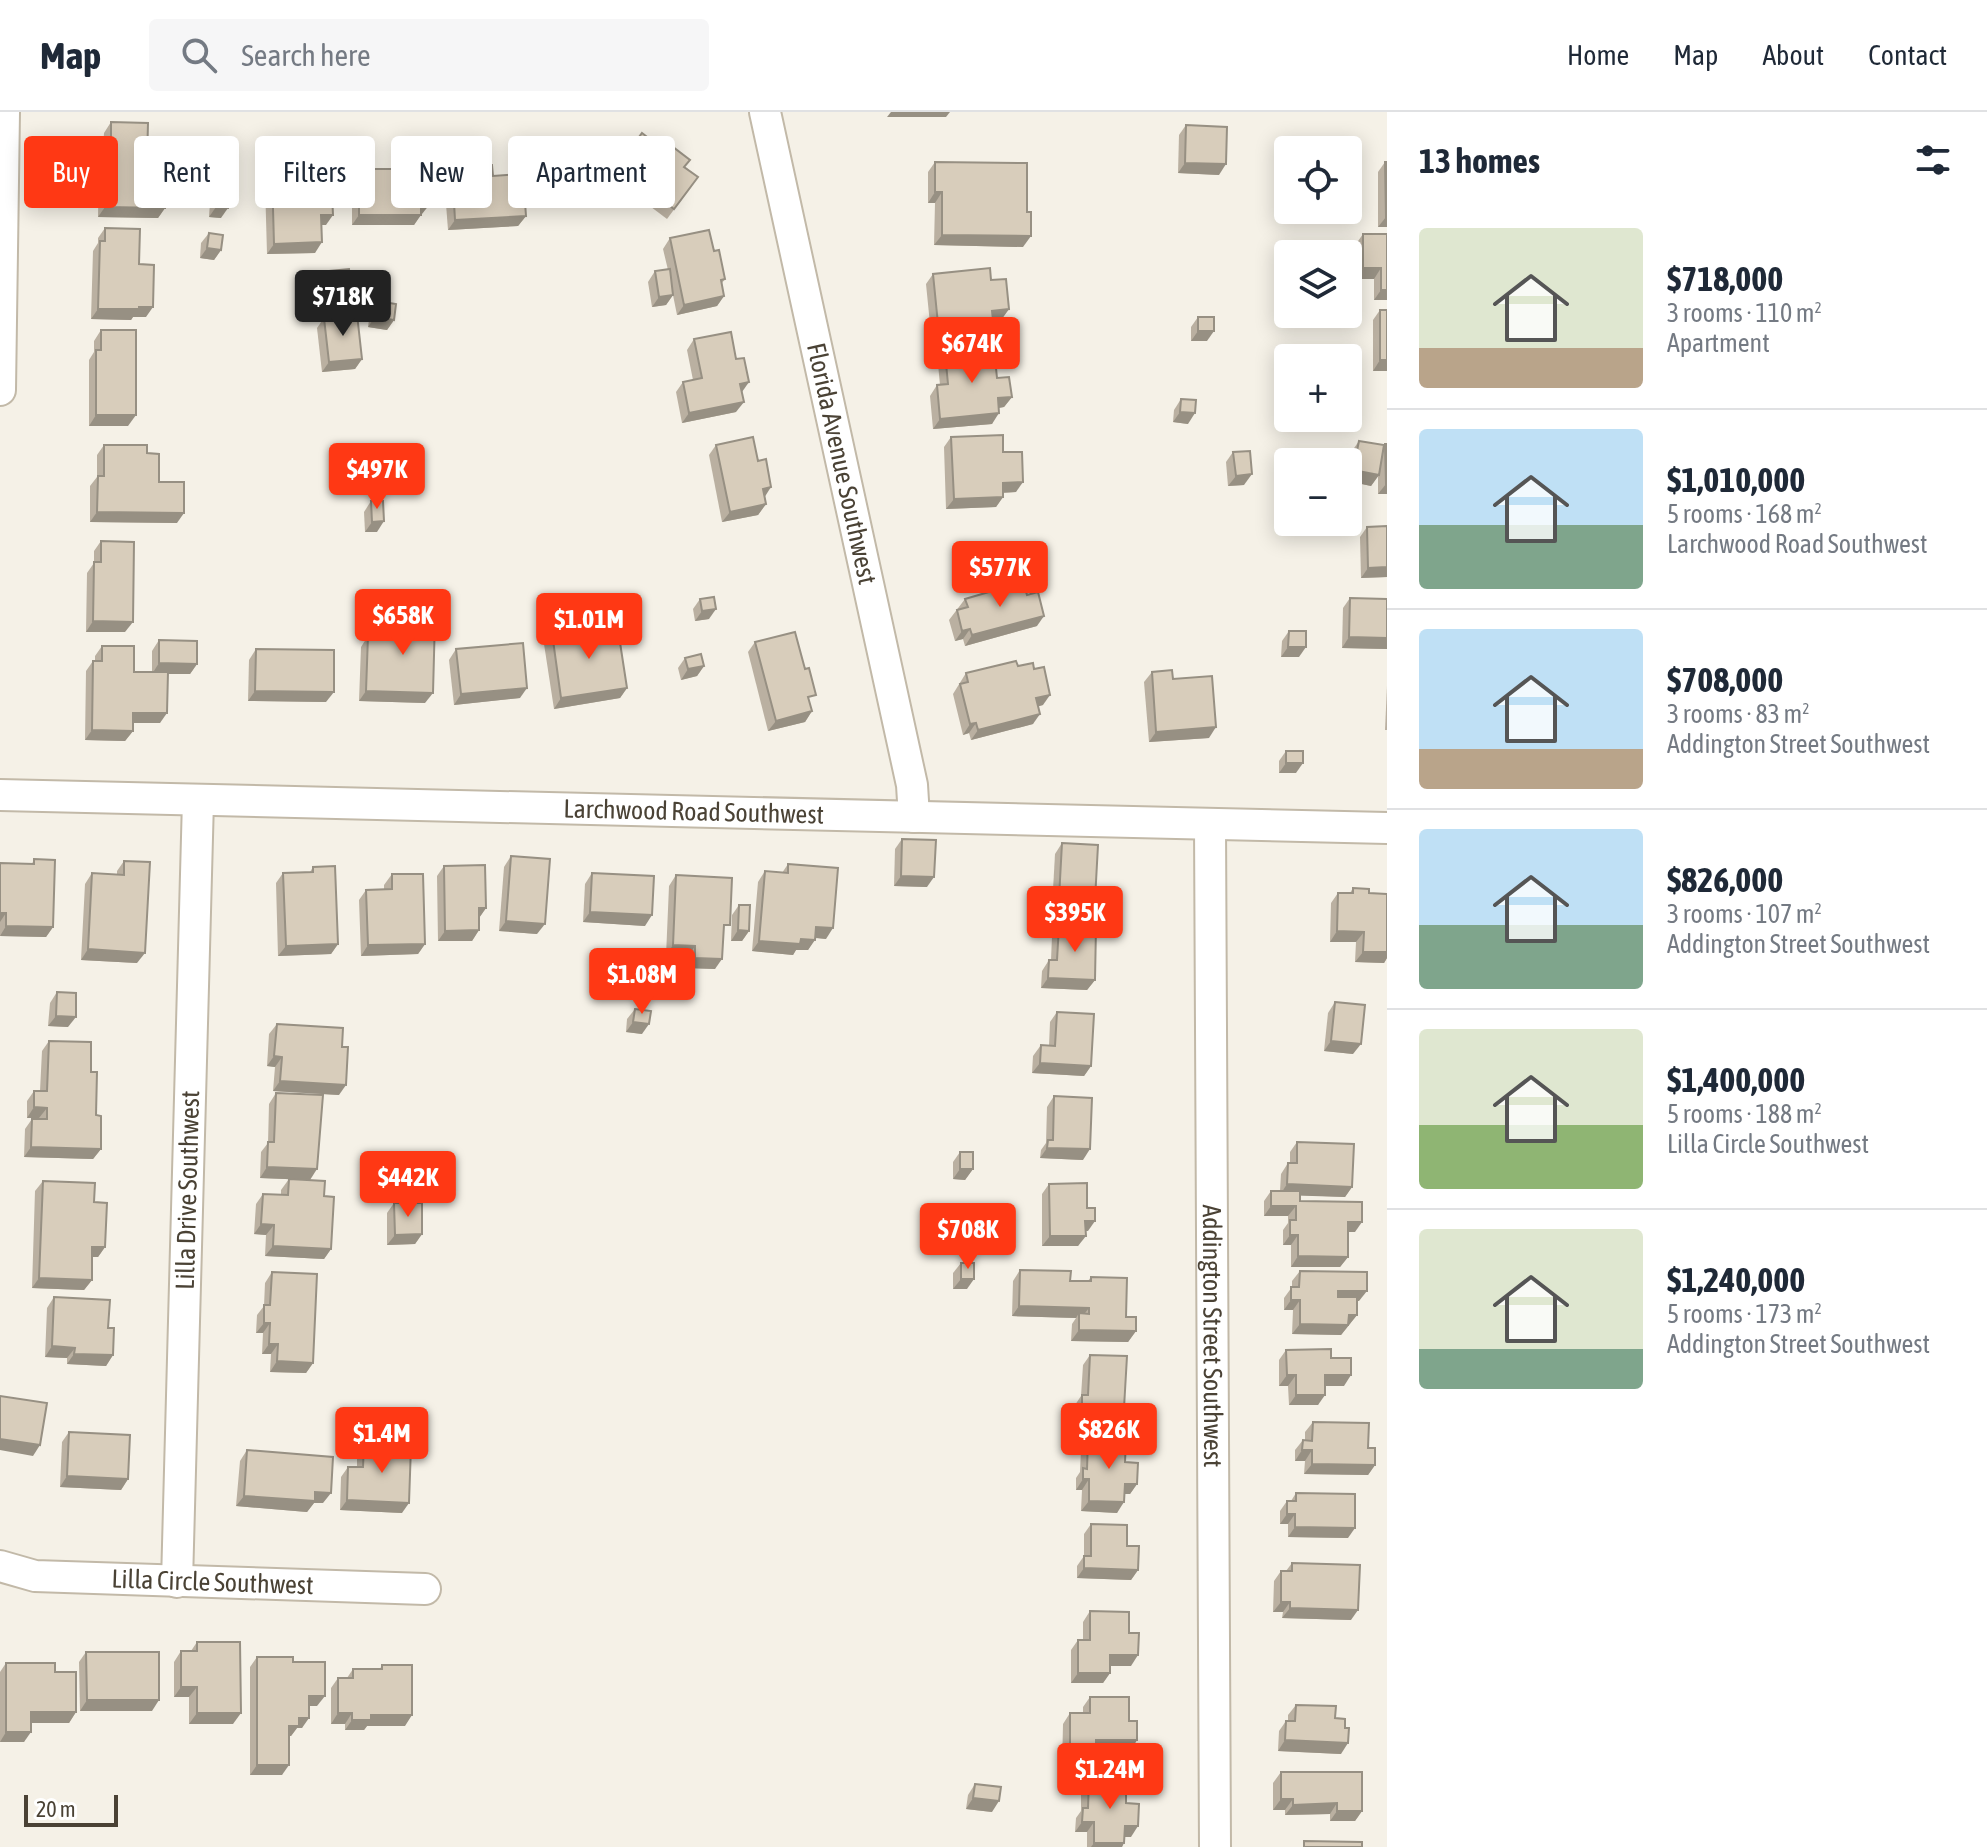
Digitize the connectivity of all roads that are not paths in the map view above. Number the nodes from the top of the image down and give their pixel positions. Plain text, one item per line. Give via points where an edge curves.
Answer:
1 (4, 112) edge
2 (765, 112) edge
3 (0, 390) edge
4 (0, 795) edge
5 (198, 800) junction
6 (914, 817) junction
7 (1210, 824) junction
8 (1387, 828) edge
9 (0, 1566) edge
10 (177, 1582) junction
11 (425, 1589) dead end
12 (1215, 1847) edge

1 - 3 street
2 - 6 street, Florida Avenue Southwest via 909,770
4 - 5 street, Larchwood Road Southwest
5 - 6 street, Larchwood Road Southwest
5 - 10 street, Lilla Drive Southwest
6 - 7 street, Larchwood Road Southwest
7 - 8 street, Larchwood Road Southwest
7 - 12 street, Addington Street Southwest
9 - 10 street, Lilla Circle Southwest via 35,1576
10 - 11 street, Lilla Circle Southwest

